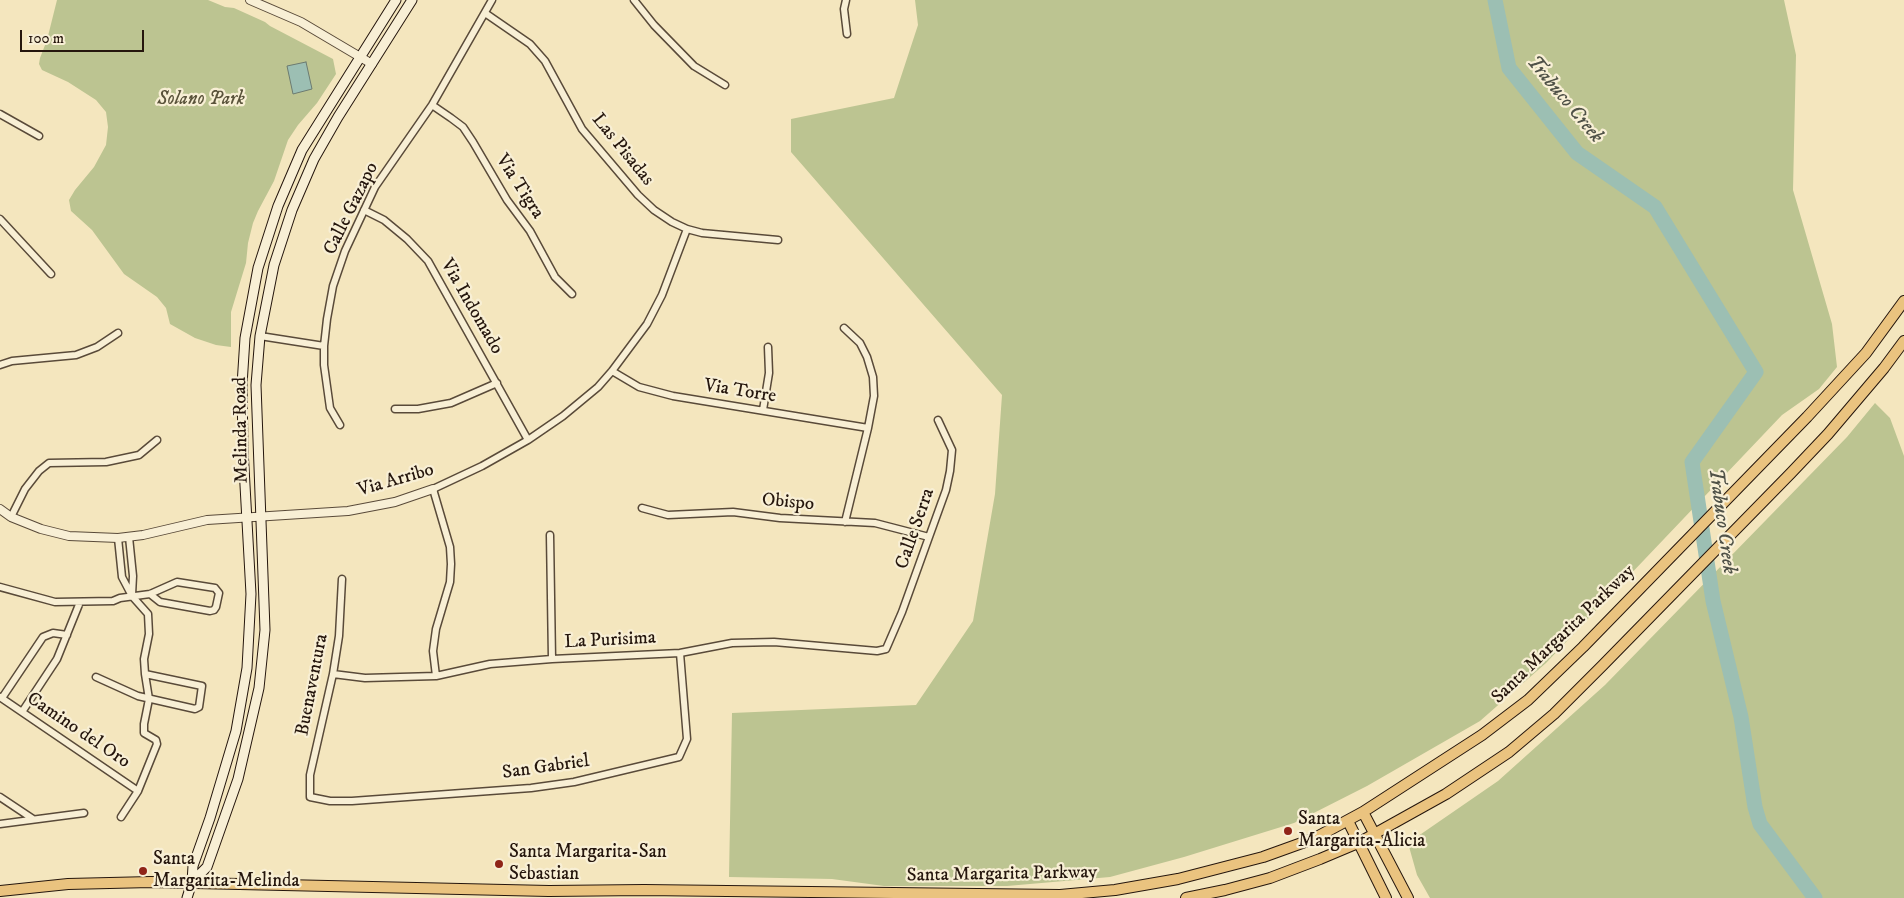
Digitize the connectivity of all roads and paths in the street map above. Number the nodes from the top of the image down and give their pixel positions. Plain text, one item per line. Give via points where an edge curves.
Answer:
1 (396, 0) edge
2 (412, 0) edge
3 (492, 0) edge
4 (634, 0) edge
5 (846, 0) edge
6 (254, 1) edge
7 (485, 13) junction
8 (847, 34) dead end
9 (360, 57) junction
10 (372, 64) junction
11 (725, 85) dead end
12 (432, 105) junction
13 (0, 114) edge
14 (39, 136) dead end
15 (364, 210) junction
16 (0, 220) edge
17 (687, 230) junction
18 (778, 240) dead end
19 (51, 274) dead end
20 (572, 294) dead end
21 (1904, 301) edge
22 (844, 328) dead end
23 (118, 333) dead end
24 (260, 336) junction
25 (1904, 341) edge
26 (324, 346) junction
27 (768, 346) dead end
28 (0, 365) edge
29 (612, 371) junction
30 (497, 384) junction
31 (395, 409) dead end
32 (763, 410) junction
33 (938, 420) dead end
34 (340, 425) dead end
35 (868, 428) junction
36 (157, 440) dead end
37 (528, 440) junction
38 (433, 490) junction
39 (642, 508) dead end
40 (0, 509) edge
41 (11, 516) junction
42 (262, 517) junction
43 (247, 518) junction
44 (846, 522) junction
45 (550, 535) dead end
46 (129, 537) junction
47 (929, 537) junction
48 (118, 538) junction
49 (342, 579) dead end
50 (0, 587) edge
51 (150, 594) junction
52 (132, 596) junction
53 (80, 602) junction
54 (67, 635) junction
55 (888, 646) joint
56 (680, 653) junction
57 (552, 658) junction
58 (144, 674) junction
59 (333, 674) junction
60 (436, 676) junction
61 (96, 677) dead end
62 (1, 698) edge
63 (149, 699) junction
64 (22, 712) junction
65 (138, 790) junction
66 (0, 797) edge
67 (310, 797) joint
68 (1363, 812) junction
69 (84, 813) dead end
70 (121, 817) dead end
71 (33, 819) junction
72 (1348, 821) junction
73 (0, 824) edge
74 (1374, 834) junction
75 (1358, 843) junction
76 (192, 882) junction
77 (0, 891) edge
78 (549, 894) edge
79 (187, 898) edge
80 (1186, 898) edge
81 (1386, 898) edge
82 (1408, 898) edge

1 - 9 main road, Melinda Road
2 - 10 main road, Melinda Road
3 - 7 street, Calle Gazapo
4 - 11 street via 694,66
5 - 8 street
6 - 9 street via 301,22
7 - 12 street, Calle Gazapo
7 - 17 street, Las Pisadas via 530,44 545,61 582,129 638,196
9 - 10 street
9 - 43 main road, Melinda Road via 294,168 273,218 258,268 247,321 243,368
10 - 24 main road, Melinda Road via 314,160 292,210 272,272
12 - 15 street, Calle Gazapo via 375,187
12 - 20 street, Via Tigra via 463,127 506,200 530,231 555,277
13 - 14 street
15 - 26 street, Calle Gazapo via 333,286
15 - 30 street, Via Indomado via 384,220 428,261
16 - 19 street
17 - 18 street, Las Pisadas
17 - 29 street, Via Arribo via 647,324
21 - 68 main road, Santa Margarita Parkway via 1866,353 1807,416 1528,700 1482,735
22 - 35 street via 860,343 872,377 874,396
23 - 28 street via 97,347 76,355
24 - 26 street
24 - 42 main road, Melinda Road via 256,385
25 - 74 main road via 1828,434 1554,714 1509,752 1446,794
26 - 34 street, Calle Gazapo via 330,408
27 - 32 street via 769,373
29 - 32 street, Via Torre via 639,387 673,396
29 - 37 street, Via Arribo via 563,416
30 - 31 street via 451,403
30 - 37 street, Via Indomado
32 - 35 street, Via Torre
33 - 47 street, Calle Serra via 952,450 946,490
35 - 44 street
36 - 41 street via 139,456 106,462 49,463 25,489
37 - 38 street, Via Arribo
38 - 42 street, Via Arribo via 395,502 348,511
38 - 60 street via 450,547 451,564 450,582 436,629
39 - 44 street, Obispo via 668,515 733,512
40 - 41 street, Via Arribo
41 - 48 street, Via Arribo via 68,536
42 - 43 street, Via Arribo
42 - 76 main road, Melinda Road via 265,630 259,688 238,779 207,867
43 - 46 street, Via Arribo via 207,520
43 - 76 main road, Melinda Road via 251,614 245,687 231,749 193,866
44 - 47 street, Obispo via 875,523
45 - 57 street
46 - 48 street, Via Arribo
46 - 52 street
47 - 55 street, Calle Serra
48 - 52 street via 122,577
49 - 59 street, Buenaventura
50 - 53 street via 44,601
51 - 51 street via 178,582 215,588 218,593 216,607 210,611 160,602
51 - 52 street
52 - 53 street via 106,602
52 - 58 street via 148,614
53 - 54 street
54 - 62 street via 53,633 43,637
54 - 64 street via 57,659
55 - 56 street, La Purisima via 877,651 774,642 732,643
56 - 57 street, La Purisima
56 - 67 street, San Gabriel via 687,739 679,757 574,782 531,788 352,801
57 - 60 street, La Purisima via 490,664
58 - 63 street
58 - 63 street via 203,688 197,709
59 - 60 street, La Purisima via 364,678
59 - 67 street, Buenaventura via 310,775
61 - 63 street
62 - 64 street, Camino del Oro
63 - 65 street via 144,733 157,744
64 - 65 street, Camino del Oro
65 - 70 street
66 - 71 street
68 - 72 main road, Santa Margarita Parkway
68 - 74 main road
69 - 71 street
71 - 73 street
72 - 75 main road
72 - 78 main road, Santa Margarita Parkway via 1312,839 1263,857 1178,879 1106,891 1060,895 746,890
74 - 75 main road
74 - 82 main road
75 - 80 main road via 1270,878
75 - 81 main road
76 - 77 main road, Santa Margarita Parkway via 68,884
76 - 78 main road, Santa Margarita Parkway
76 - 79 main road, Melinda Road

